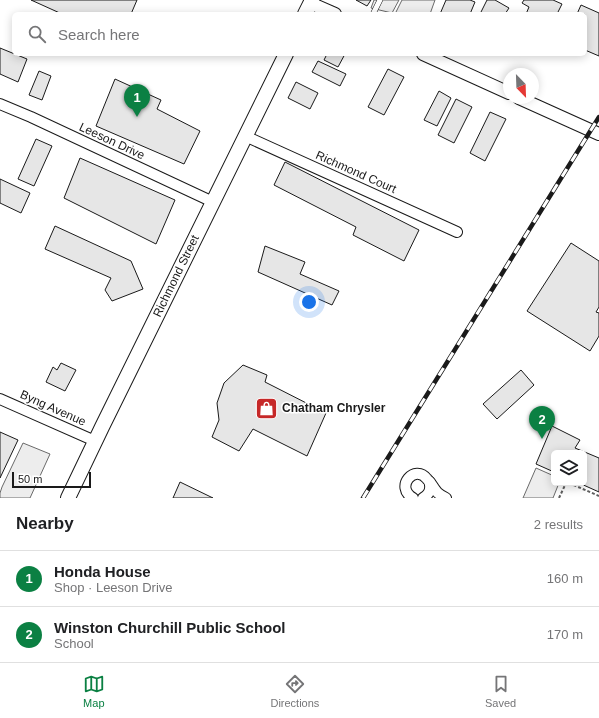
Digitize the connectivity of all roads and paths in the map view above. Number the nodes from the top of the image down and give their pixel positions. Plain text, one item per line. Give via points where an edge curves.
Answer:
1 (380, 0) edge
2 (308, 4) edge
3 (330, 12) edge
4 (374, 12) edge
5 (285, 56) edge
6 (427, 56) edge
7 (503, 90) edge
8 (0, 104) edge
9 (533, 104) edge
10 (599, 134) edge
11 (245, 136) junction
12 (212, 202) junction
13 (457, 232) dead end
14 (0, 398) edge
15 (95, 441) junction
16 (430, 482) junction
17 (565, 486) edge
18 (576, 486) edge
19 (599, 496) edge
20 (444, 497) edge
21 (68, 498) edge
22 (413, 498) edge
23 (423, 498) edge
24 (559, 498) edge

1 - 4 lane
2 - 3 street
5 - 11 main road, Richmond Street
6 - 7 street
8 - 12 street, Leeson Drive
9 - 10 street
11 - 12 main road, Richmond Street
11 - 13 street, Richmond Court
12 - 15 main road, Richmond Street
14 - 15 street, Byng Avenue
15 - 21 main road, Richmond Street
16 - 20 street via 437,493
16 - 22 street via 420,474 410,476 405,488 407,494
16 - 23 street via 428,495
17 - 24 path
18 - 19 path
20 - 23 street

